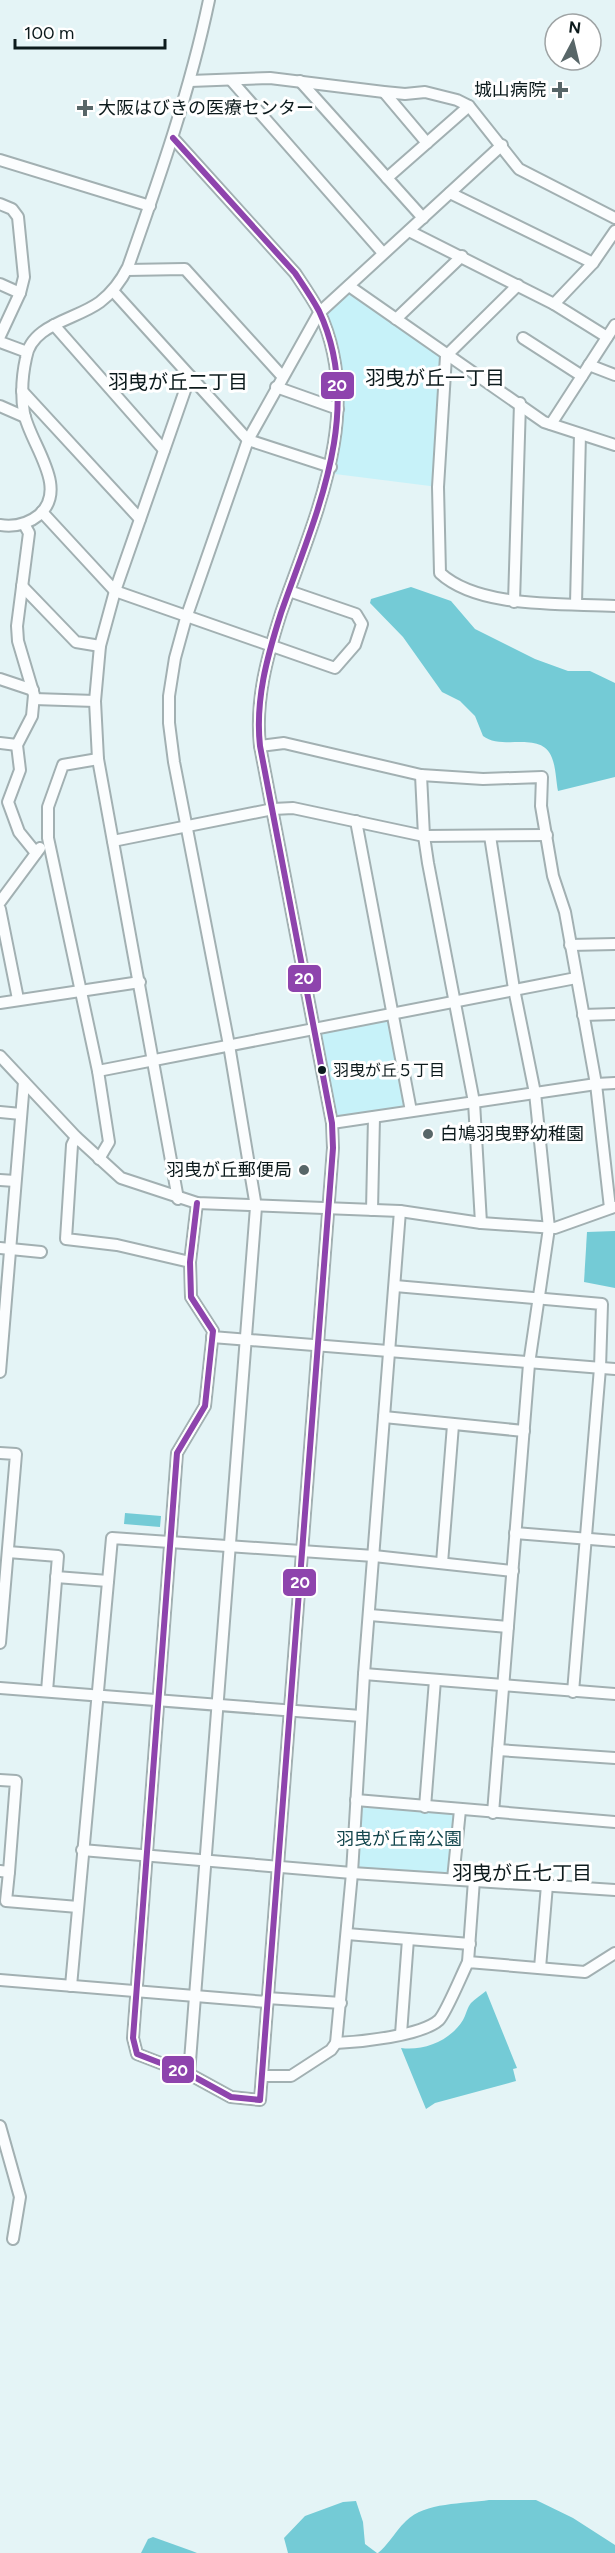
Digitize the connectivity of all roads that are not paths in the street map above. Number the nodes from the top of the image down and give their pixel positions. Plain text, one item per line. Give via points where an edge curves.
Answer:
1 (209, 0) edge
2 (231, 80) junction
3 (190, 81) junction
4 (300, 81) junction
5 (384, 92) junction
6 (469, 106) junction
7 (173, 138) junction
8 (427, 143) junction
9 (502, 145) junction
10 (0, 160) edge
11 (387, 178) junction
12 (450, 193) junction
13 (0, 204) edge
14 (150, 206) junction
15 (423, 218) junction
16 (615, 218) edge
17 (409, 231) junction
18 (615, 231) edge
19 (383, 253) junction
20 (462, 256) junction
21 (593, 263) junction
22 (127, 270) junction
23 (0, 284) edge
24 (518, 285) junction
25 (349, 286) junction
26 (113, 291) junction
27 (20, 293) junction
28 (554, 304) junction
29 (320, 313) junction
30 (396, 320) junction
31 (54, 325) junction
32 (615, 325) edge
33 (0, 336) edge
34 (607, 337) junction
35 (523, 338) dead end
36 (0, 342) edge
37 (27, 352) junction
38 (446, 356) junction
39 (589, 365) junction
40 (615, 375) edge
41 (190, 376) junction
42 (282, 376) junction
43 (582, 376) junction
44 (276, 387) junction
45 (22, 391) junction
46 (520, 403) junction
47 (0, 406) edge
48 (338, 409) junction
49 (25, 417) junction
50 (551, 424) junction
51 (580, 434) junction
52 (248, 440) junction
53 (615, 445) edge
54 (164, 450) junction
55 (331, 467) junction
56 (42, 512) junction
57 (140, 519) junction
58 (24, 524) junction
59 (0, 525) edge
60 (22, 586) junction
61 (115, 591) junction
62 (289, 591) junction
63 (514, 603) junction
64 (576, 604) junction
65 (615, 606) edge
66 (186, 618) junction
67 (100, 646) junction
68 (271, 646) junction
69 (0, 679) edge
70 (33, 695) junction
71 (95, 700) junction
72 (0, 743) edge
73 (17, 745) junction
74 (260, 747) junction
75 (98, 759) junction
76 (421, 775) junction
77 (4, 802) edge
78 (273, 809) junction
79 (356, 821) junction
80 (186, 826) junction
81 (547, 835) junction
82 (424, 836) junction
83 (490, 836) junction
84 (48, 838) junction
85 (113, 841) junction
86 (36, 853) junction
87 (1, 901) edge
88 (615, 944) edge
89 (570, 945) junction
90 (576, 978) junction
91 (140, 982) junction
92 (514, 989) junction
93 (80, 990) junction
94 (18, 999) junction
95 (0, 1003) edge
96 (456, 1003) junction
97 (583, 1014) junction
98 (615, 1014) edge
99 (392, 1015) junction
100 (314, 1030) junction
101 (229, 1045) junction
102 (0, 1056) edge
103 (154, 1060) junction
104 (98, 1071) junction
105 (24, 1082) junction
106 (615, 1083) edge
107 (596, 1084) junction
108 (535, 1093) junction
109 (474, 1102) junction
110 (0, 1112) edge
111 (411, 1112) junction
112 (21, 1114) junction
113 (374, 1117) junction
114 (332, 1123) junction
115 (76, 1137) junction
116 (99, 1160) junction
117 (0, 1180) edge
118 (15, 1181) junction
119 (178, 1199) junction
120 (197, 1203) junction
121 (256, 1207) junction
122 (329, 1207) junction
123 (612, 1207) edge
124 (372, 1210) junction
125 (400, 1212) junction
126 (481, 1223) junction
127 (549, 1228) junction
128 (5, 1249) edge
129 (41, 1252) dead end
130 (190, 1262) junction
131 (395, 1286) junction
132 (537, 1299) junction
133 (212, 1337) junction
134 (247, 1340) junction
135 (319, 1345) junction
136 (390, 1350) junction
137 (529, 1364) junction
138 (600, 1368) junction
139 (615, 1369) edge
140 (0, 1372) edge
141 (384, 1417) junction
142 (453, 1425) junction
143 (524, 1431) junction
144 (0, 1453) edge
145 (515, 1533) junction
146 (586, 1538) junction
147 (615, 1541) edge
148 (170, 1542) junction
149 (231, 1547) junction
150 (302, 1551) junction
151 (8, 1552) junction
152 (374, 1556) junction
153 (442, 1563) junction
154 (513, 1571) junction
155 (56, 1577) junction
156 (108, 1581) junction
157 (370, 1614) junction
158 (508, 1628) junction
159 (0, 1643) edge
160 (364, 1674) junction
161 (435, 1680) junction
162 (503, 1686) junction
163 (0, 1688) edge
164 (47, 1691) junction
165 (573, 1692) junction
166 (615, 1694) edge
167 (98, 1696) junction
168 (158, 1701) junction
169 (219, 1706) junction
170 (290, 1712) junction
171 (361, 1716) junction
172 (498, 1750) junction
173 (615, 1758) edge
174 (0, 1779) edge
175 (356, 1800) junction
176 (425, 1806) junction
177 (460, 1810) junction
178 (493, 1813) junction
179 (615, 1822) edge
180 (82, 1850) junction
181 (147, 1855) junction
182 (206, 1860) junction
183 (278, 1866) junction
184 (4, 1871) edge
185 (352, 1873) junction
186 (453, 1879) junction
187 (474, 1880) junction
188 (547, 1885) junction
189 (615, 1890) edge
190 (78, 1907) junction
191 (347, 1934) junction
192 (408, 1939) junction
193 (470, 1944) junction
194 (615, 1948) edge
195 (615, 1953) edge
196 (468, 1962) junction
197 (540, 1968) junction
198 (0, 1980) edge
199 (71, 1986) junction
200 (136, 1991) junction
201 (195, 1996) junction
202 (267, 2000) junction
203 (341, 2003) junction
204 (401, 2034) junction
205 (336, 2043) junction
206 (189, 2074) junction
207 (262, 2076) junction
208 (0, 2126) edge
209 (14, 2239) dead end

1 - 3 street
2 - 3 street
2 - 4 street
2 - 19 street
3 - 7 street
4 - 5 street
4 - 11 street
5 - 6 street via 425,92
5 - 8 street
6 - 8 street
6 - 9 street
7 - 14 street
7 - 29 street via 295,273
8 - 11 street
9 - 12 street
9 - 16 street via 519,169
10 - 14 street
11 - 15 street
12 - 15 street
12 - 21 street
13 - 27 street via 18,217 24,277
14 - 22 street
15 - 17 street
17 - 19 street
17 - 20 street
18 - 21 street
19 - 25 street
20 - 24 street
20 - 30 street
21 - 28 street
22 - 26 street
22 - 42 street via 185,269
23 - 27 street
24 - 28 street
24 - 38 street
25 - 29 street
25 - 30 street
26 - 31 street via 89,309
26 - 41 street
27 - 33 street
28 - 34 street
29 - 42 street
29 - 48 street via 333,359
30 - 38 street
31 - 37 street via 41,333
31 - 54 street
32 - 34 street
34 - 39 street
35 - 43 street
36 - 37 street
37 - 45 street
38 - 46 street
38 - 63 street via 438,487 440,573 458,585
39 - 40 street
39 - 43 street
41 - 52 street
41 - 54 street
42 - 44 street
43 - 50 street
44 - 48 street
44 - 52 street
45 - 49 street
45 - 57 street
46 - 50 street
46 - 63 street
47 - 49 street
48 - 55 street
49 - 56 street via 52,490
50 - 51 street
51 - 53 street
51 - 64 street
52 - 55 street
52 - 66 street
54 - 57 street
55 - 62 street
56 - 58 street
56 - 61 street
57 - 61 street
58 - 59 street
58 - 60 street via 29,533
60 - 67 street via 76,642
60 - 70 street via 18,641
61 - 66 street
61 - 67 street
62 - 68 street
62 - 68 street via 356,614 362,624 359,634 355,645 334,668
63 - 64 street
64 - 65 street
66 - 68 street
66 - 80 street via 175,658 169,723
67 - 71 street
68 - 74 street via 257,720
69 - 70 street
70 - 71 street
70 - 73 street via 32,716
71 - 75 street
72 - 73 street
73 - 77 street via 20,770
74 - 76 street via 284,743
74 - 78 street
75 - 84 street via 63,765 48,807
75 - 85 street
76 - 81 street via 542,777 541,806
76 - 82 street
77 - 86 street
78 - 79 street via 293,808
78 - 80 street
78 - 100 street
79 - 82 street
79 - 99 street
80 - 85 street
80 - 101 street
81 - 83 street
81 - 89 street
82 - 83 street
82 - 96 street
83 - 92 street
84 - 86 street
84 - 93 street
85 - 91 street
86 - 87 street
87 - 94 street
88 - 89 street
89 - 90 street
90 - 92 street
90 - 97 street
91 - 93 street
91 - 103 street
92 - 96 street
92 - 108 street
93 - 94 street
93 - 104 street
94 - 95 street
96 - 99 street
96 - 109 street
97 - 98 street
97 - 107 street
99 - 100 street
99 - 111 street
100 - 101 street
100 - 114 street
101 - 103 street
101 - 121 street
102 - 105 street
103 - 104 street
103 - 119 street
104 - 116 street via 109,1142
105 - 112 street
105 - 115 street
106 - 107 street
107 - 108 street
107 - 123 street
108 - 109 street
108 - 127 street
109 - 111 street
109 - 126 street
110 - 112 street
111 - 113 street
112 - 118 street
113 - 114 street
113 - 124 street
114 - 122 street
115 - 116 street
115 - 130 street via 72,1145 66,1239 117,1245
116 - 119 street via 121,1178
117 - 118 street
118 - 128 street
119 - 120 street
120 - 121 street
120 - 130 street
121 - 122 street
121 - 134 street
122 - 124 street
122 - 135 street
123 - 127 street
124 - 125 street
125 - 126 street
125 - 131 street
126 - 127 street
127 - 132 street
128 - 129 street
128 - 140 street
130 - 133 street via 191,1297 213,1331
131 - 132 street
131 - 136 street
132 - 137 street
132 - 138 street via 602,1304
133 - 134 street
133 - 148 street via 205,1406 177,1453
134 - 135 street
134 - 149 street
135 - 136 street
135 - 150 street
136 - 137 street
136 - 141 street
137 - 138 street
137 - 143 street
138 - 139 street
138 - 146 street
141 - 142 street
141 - 152 street
142 - 143 street
142 - 153 street
143 - 145 street
144 - 151 street via 16,1454
145 - 146 street
145 - 154 street
146 - 147 street
146 - 165 street
148 - 149 street
148 - 156 street via 112,1538
148 - 168 street
149 - 150 street
149 - 169 street
150 - 152 street
150 - 170 street
151 - 155 street via 58,1556
151 - 159 street
152 - 153 street
152 - 157 street
153 - 154 street
154 - 158 street
155 - 156 street
155 - 164 street
156 - 167 street
157 - 158 street
157 - 160 street
158 - 162 street
160 - 161 street
160 - 171 street
161 - 162 street
161 - 176 street
162 - 165 street
162 - 172 street
163 - 164 street
164 - 167 street
165 - 166 street
167 - 168 street
167 - 180 street
168 - 169 street
168 - 181 street
169 - 170 street
169 - 182 street
170 - 171 street
170 - 183 street
171 - 175 street
172 - 173 street
172 - 178 street
174 - 184 street via 16,1781
175 - 176 street
175 - 185 street
176 - 177 street
177 - 178 street
177 - 186 street
178 - 179 street
180 - 181 street
180 - 190 street
181 - 182 street
181 - 200 street
182 - 183 street
182 - 201 street
183 - 185 street
183 - 202 street
184 - 190 street via 6,1901
185 - 186 street
185 - 191 street
186 - 187 street
187 - 188 street
187 - 193 street
188 - 189 street
188 - 197 street
190 - 199 street
191 - 192 street
191 - 203 street
192 - 193 street
192 - 204 street
193 - 196 street
194 - 195 street
195 - 197 street via 585,1972
196 - 197 street
196 - 204 street via 440,2020
198 - 199 street
199 - 200 street
200 - 201 street
200 - 206 street via 133,2038 137,2054
201 - 202 street
201 - 206 street
202 - 203 street
202 - 207 street
203 - 205 street
204 - 205 street
205 - 207 street via 291,2076
206 - 207 street via 231,2097 260,2100
208 - 209 street via 20,2197

